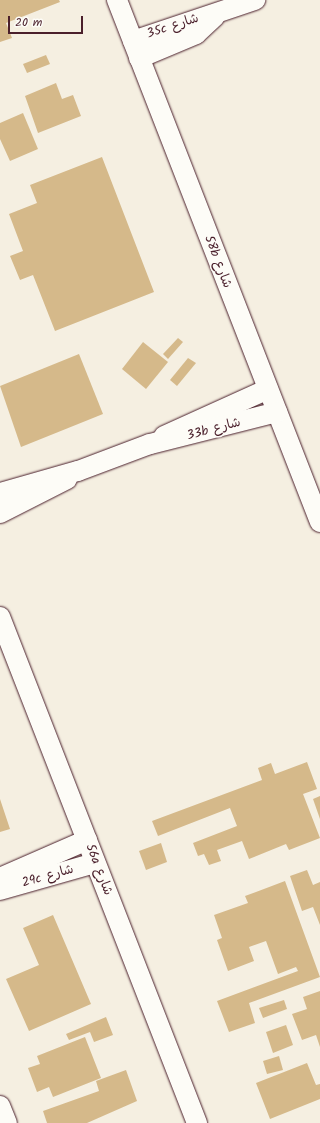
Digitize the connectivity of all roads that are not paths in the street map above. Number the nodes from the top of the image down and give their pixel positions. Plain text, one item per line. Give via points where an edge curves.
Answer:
1 (117, 0) edge
2 (255, 0) edge
3 (136, 50) junction
4 (268, 389) junction
5 (277, 412) junction
6 (150, 444) junction
7 (78, 471) junction
8 (0, 493) edge
9 (0, 513) edge
10 (320, 522) edge
11 (0, 617) edge
12 (86, 840) junction
13 (95, 863) junction
14 (0, 878) edge
15 (0, 890) edge
16 (0, 1106) edge
17 (7, 1123) edge
18 (197, 1123) edge

1 - 3 street, 58b شارع
2 - 3 street, 35c شارع via 215,16 190,20
3 - 4 street, 58b شارع
4 - 5 street, 58b شارع
4 - 6 street, 33b شارع via 200,417
5 - 6 street, 33b شارع
5 - 10 street, 58b شارع
6 - 7 street, 33b شارع
7 - 8 street, 33b شارع
7 - 9 street, 33b شارع via 42,494
11 - 12 street, 56a شارع
12 - 13 street, 56a شارع
12 - 14 street, 29c شارع
13 - 15 street, 29c شارع
13 - 18 street, 56a شارع
16 - 17 street

